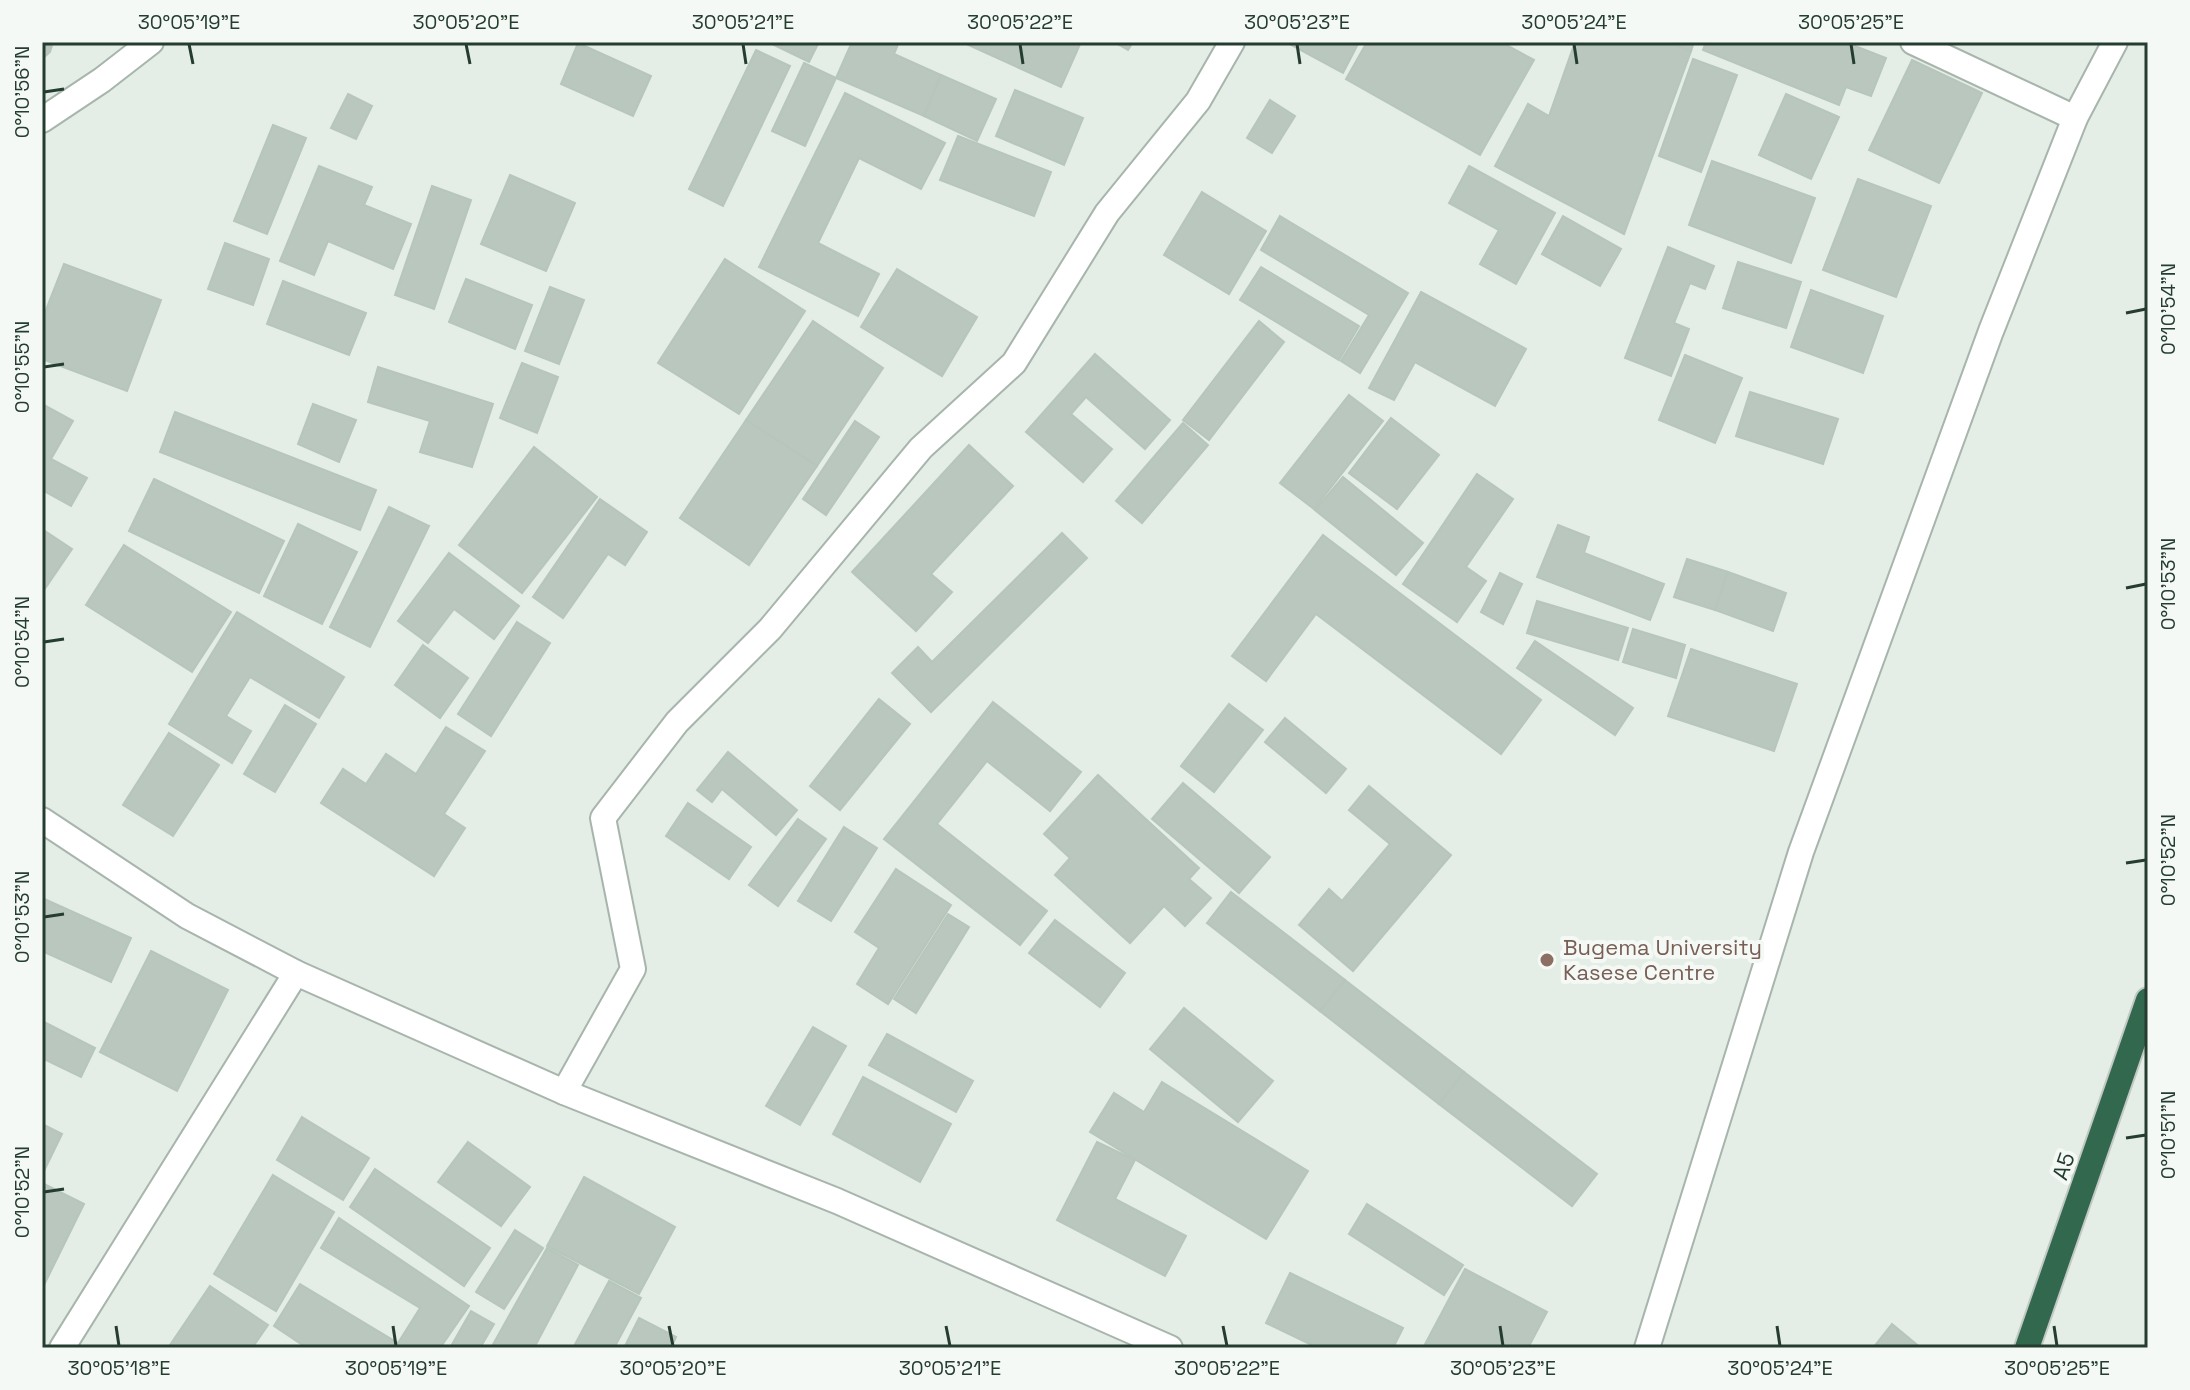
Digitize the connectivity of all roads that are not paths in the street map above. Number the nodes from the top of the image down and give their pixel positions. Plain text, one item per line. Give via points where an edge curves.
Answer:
1 (151, 42) edge
2 (1232, 42) edge
3 (1913, 42) edge
4 (2115, 42) edge
5 (2075, 118) junction
6 (42, 120) edge
7 (42, 820) edge
8 (296, 973) junction
9 (2148, 1000) edge
10 (564, 1092) junction
11 (62, 1348) edge
12 (1170, 1348) edge
13 (1647, 1348) edge
14 (2027, 1348) edge

1 - 6 street
2 - 10 street via 1198,101 1107,213 1014,363 921,448 770,629 677,722 603,818 633,969
3 - 5 street
4 - 5 street
5 - 13 street via 1991,331 1801,852
7 - 8 street via 187,916
8 - 10 street
8 - 11 street
9 - 14 highway, A5 / A5
10 - 12 street via 837,1201

